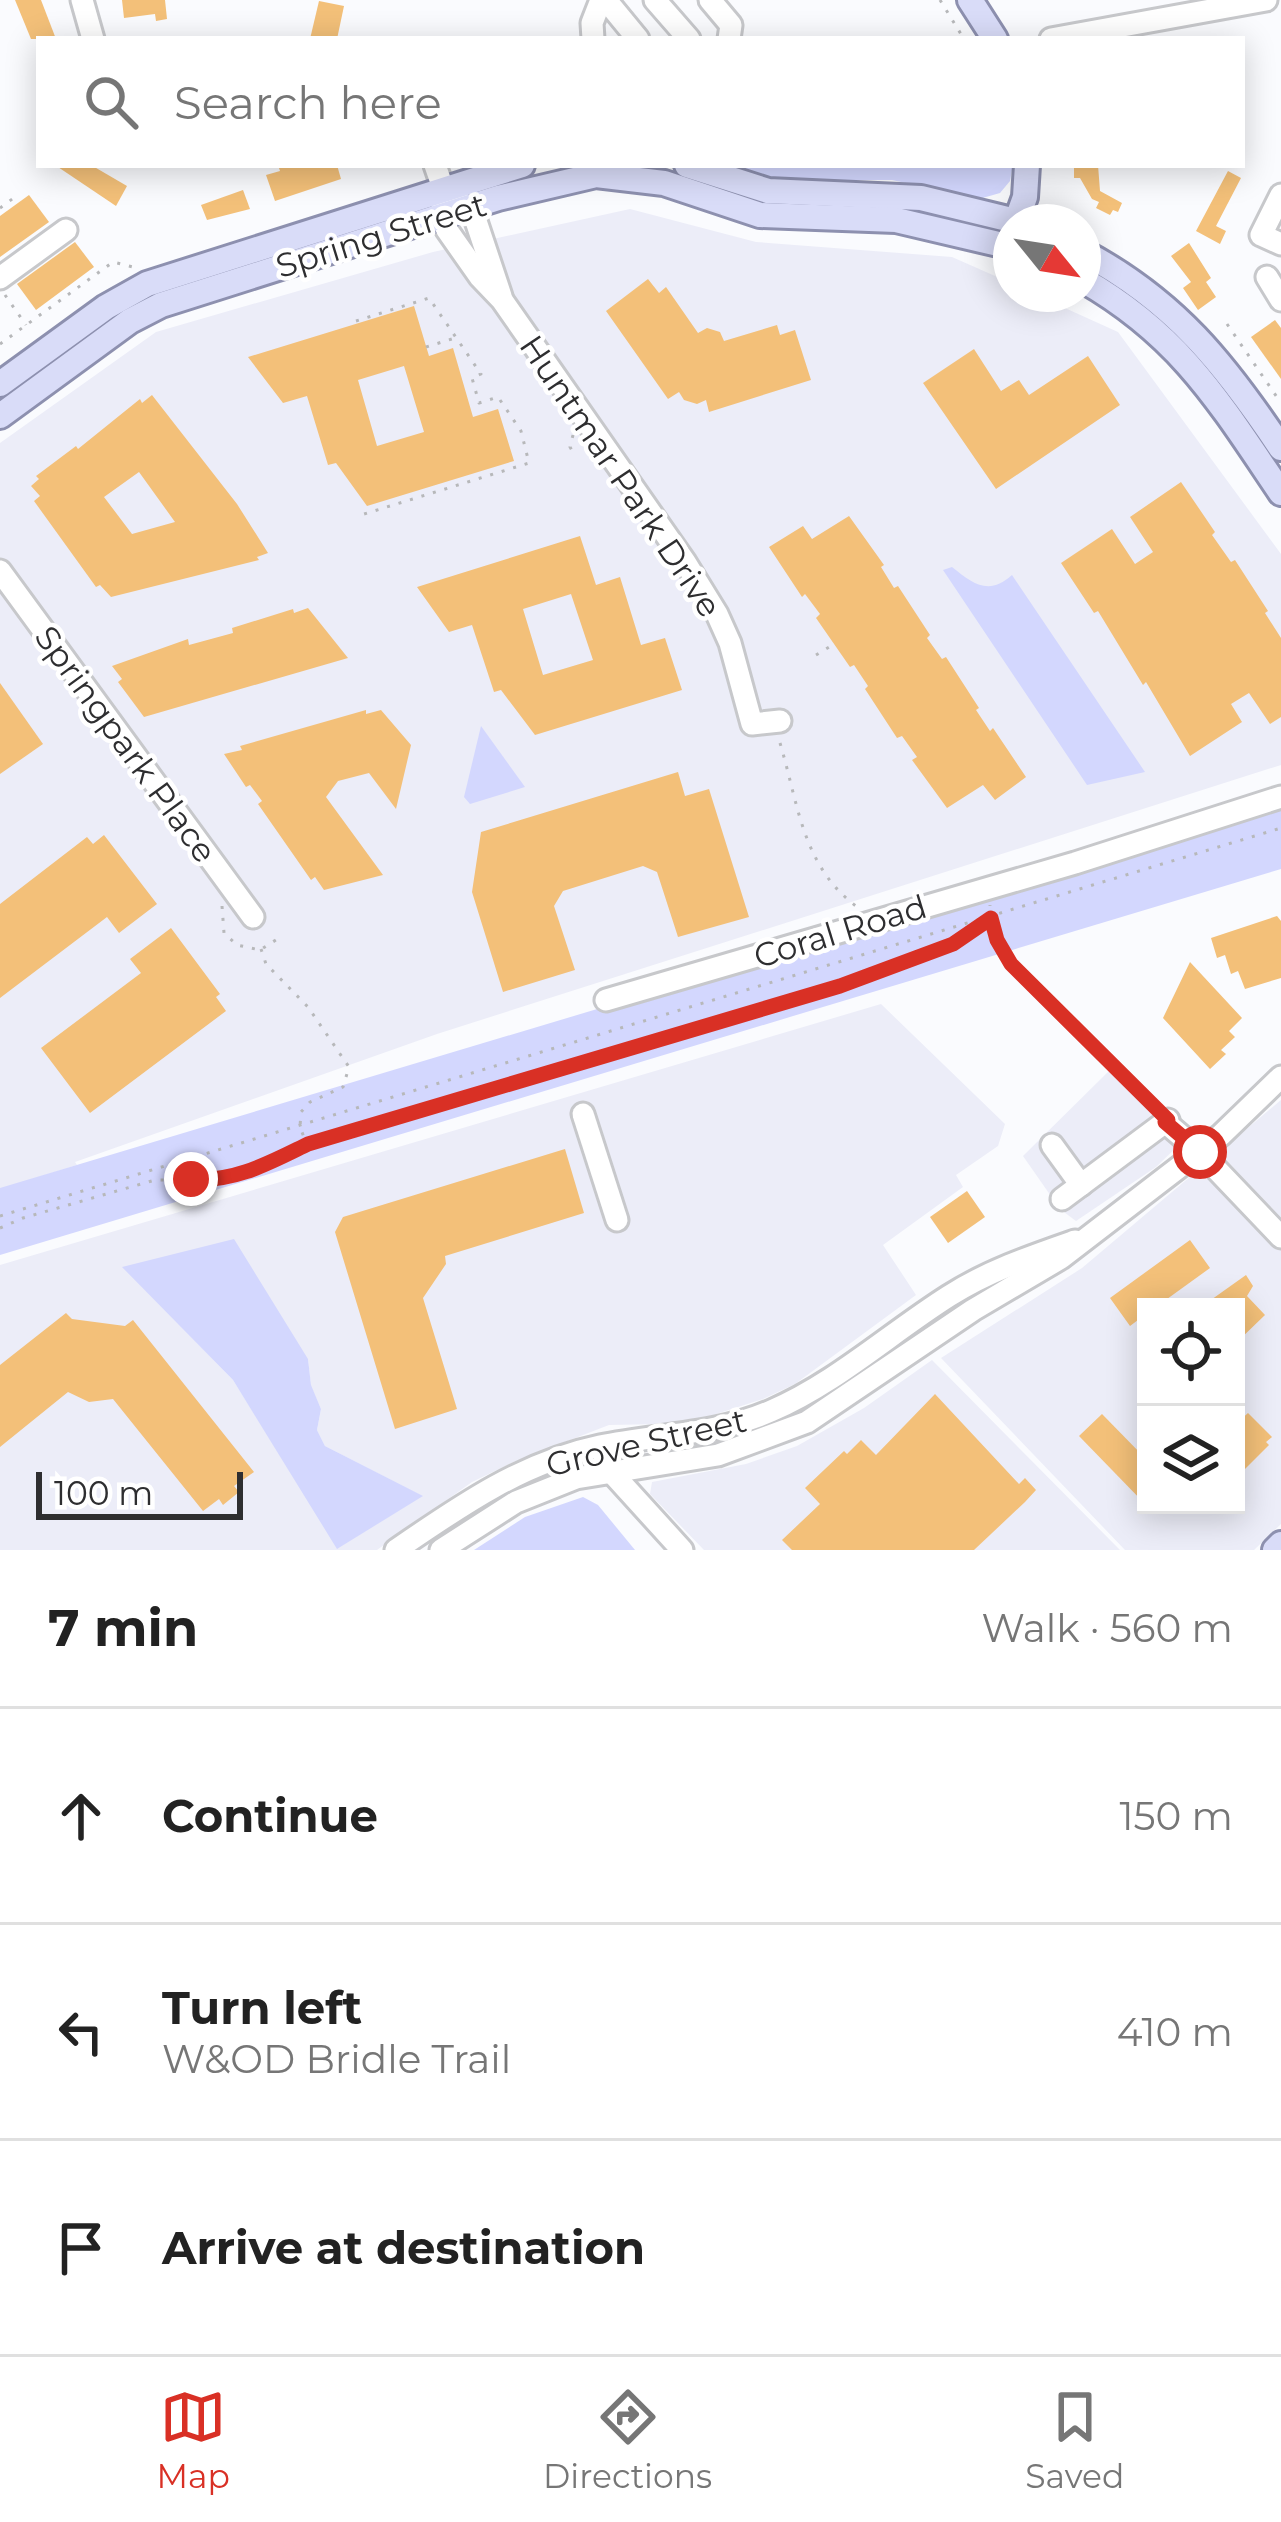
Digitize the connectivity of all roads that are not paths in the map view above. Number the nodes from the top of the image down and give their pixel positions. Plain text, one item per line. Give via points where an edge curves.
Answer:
1 (82, 0) edge
2 (655, 0) edge
3 (710, 0) edge
4 (970, 0) edge
5 (1266, 0) edge
6 (595, 4) edge
7 (92, 36) edge
8 (593, 36) edge
9 (634, 36) edge
10 (686, 36) edge
11 (729, 36) edge
12 (993, 36) edge
13 (1068, 36) edge
14 (436, 168) edge
15 (514, 168) edge
16 (696, 168) edge
17 (1027, 168) edge
18 (657, 173) edge
19 (444, 191) junction
20 (1281, 195) edge
21 (1023, 204) edge
22 (470, 208) junction
23 (441, 217) junction
24 (993, 224) edge
25 (66, 230) dead end
26 (993, 230) edge
27 (1271, 240) edge
28 (1101, 263) edge
29 (0, 278) edge
30 (1275, 291) edge
31 (1101, 292) edge
32 (502, 300) junction
33 (1258, 310) dead end
34 (0, 384) edge
35 (0, 416) edge
36 (1281, 448) edge
37 (1281, 493) edge
38 (0, 571) edge
39 (780, 732) road end
40 (1281, 797) edge
41 (253, 917) dead end
42 (606, 1000) dead end
43 (1281, 1077) edge
44 (583, 1114) dead end
45 (1052, 1145) dead end
46 (1200, 1152) junction
47 (617, 1220) dead end
48 (1086, 1235) junction
49 (1281, 1237) edge
50 (592, 1448) junction
51 (609, 1471) junction
52 (397, 1550) edge
53 (441, 1550) edge
54 (682, 1550) edge

1 - 7 street
2 - 10 street
3 - 11 street via 731,25
4 - 12 main road
5 - 13 street
6 - 8 street
6 - 9 street
14 - 19 street
15 - 19 main road, Spring Street
16 - 24 main road via 768,191 921,197
17 - 21 main road
18 - 22 main road, Spring Street via 596,175
18 - 26 main road, Spring Street via 760,215
19 - 22 street
19 - 23 street
19 - 34 main road, Spring Street via 147,284
20 - 27 street
22 - 23 main road, Spring Street
22 - 32 street, Huntmar Park Drive
23 - 32 street, Huntmar Park Drive
23 - 35 main road, Spring Street via 161,305
25 - 29 street
28 - 36 main road via 1198,336
30 - 33 street
31 - 37 main road via 1177,348
32 - 39 street, Huntmar Park Drive via 717,614 752,724
38 - 41 street, Springpark Place
40 - 42 street, Coral Road
43 - 46 street, Grove Street
44 - 47 street
45 - 46 street via 1071,1192 1166,1121
46 - 48 street, Grove Street
46 - 49 street
48 - 50 street, Grove Street via 954,1293 812,1391 764,1414
48 - 51 street, Grove Street via 807,1422 718,1455
50 - 51 street
50 - 52 street, Grove Street via 489,1488
51 - 53 street, Grove Street via 516,1502
51 - 54 street

